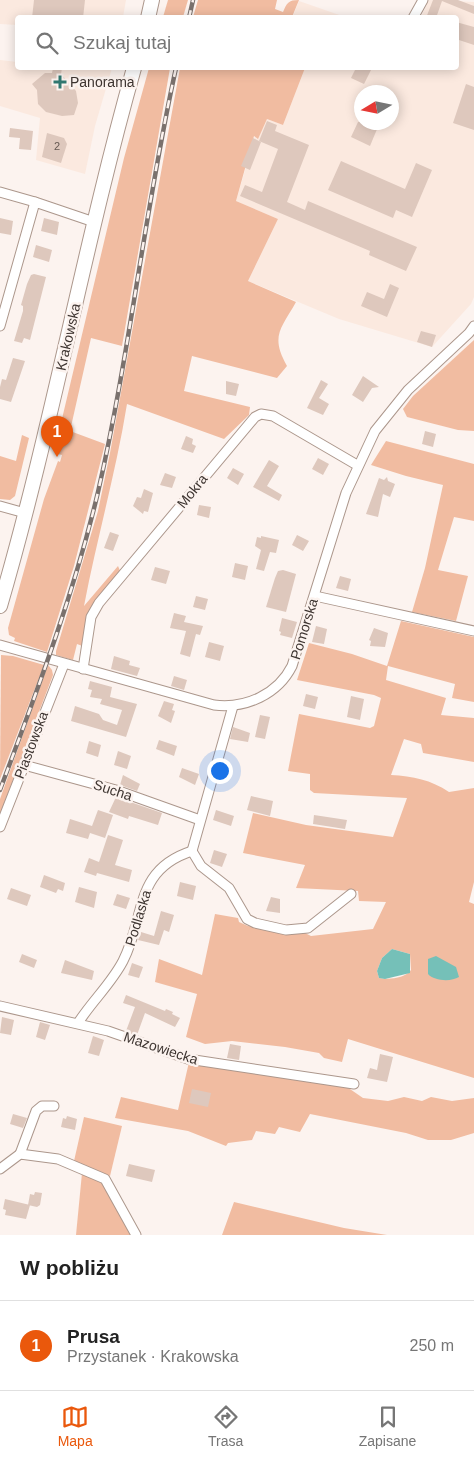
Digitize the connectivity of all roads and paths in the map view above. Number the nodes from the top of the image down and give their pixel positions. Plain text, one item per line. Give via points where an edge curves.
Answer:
1 (152, 0) edge
2 (423, 0) edge
3 (149, 15) edge
4 (415, 15) edge
5 (133, 70) edge
6 (0, 192) edge
7 (35, 202) junction
8 (94, 222) junction
9 (0, 326) edge
10 (474, 326) edge
11 (358, 465) junction
12 (0, 506) edge
13 (25, 513) junction
14 (314, 596) junction
15 (0, 606) edge
16 (474, 632) edge
17 (0, 645) edge
18 (64, 664) junction
19 (83, 669) junction
20 (233, 706) junction
21 (24, 765) junction
22 (200, 820) junction
23 (0, 827) edge
24 (192, 851) junction
25 (351, 894) dead end
26 (0, 1006) edge
27 (78, 1023) junction
28 (354, 1084) dead end
29 (54, 1106) dead end
30 (20, 1154) junction
31 (0, 1169) edge
32 (136, 1235) edge

1 - 3 main road
2 - 4 street
5 - 8 main road, Krakowska
6 - 7 street
7 - 8 street
7 - 9 street
8 - 13 main road, Krakowska
10 - 11 street, Pomorska via 391,408
11 - 14 street, Pomorska
11 - 19 street, Mokra via 273,416 261,414 255,417 99,602 91,617
12 - 13 street
13 - 15 main road, Krakowska
14 - 16 street
14 - 20 street, Pomorska via 288,676 261,697
17 - 18 street, Pomorska
18 - 19 street, Pomorska
18 - 21 street, Piastowska
19 - 20 street, Pomorska via 214,705
20 - 22 street
21 - 22 street, Sucha via 116,790
21 - 23 street, Piastowska
22 - 24 street
24 - 25 street via 201,866 229,888 247,919 256,923 286,930 308,928
24 - 27 street, Podlaska via 168,862 148,883 133,941 124,960 113,980
26 - 27 street, Mazowiecka
27 - 28 street, Mazowiecka via 188,1059
29 - 30 street via 42,1106 36,1111
30 - 31 street
30 - 32 street via 58,1159 105,1179

